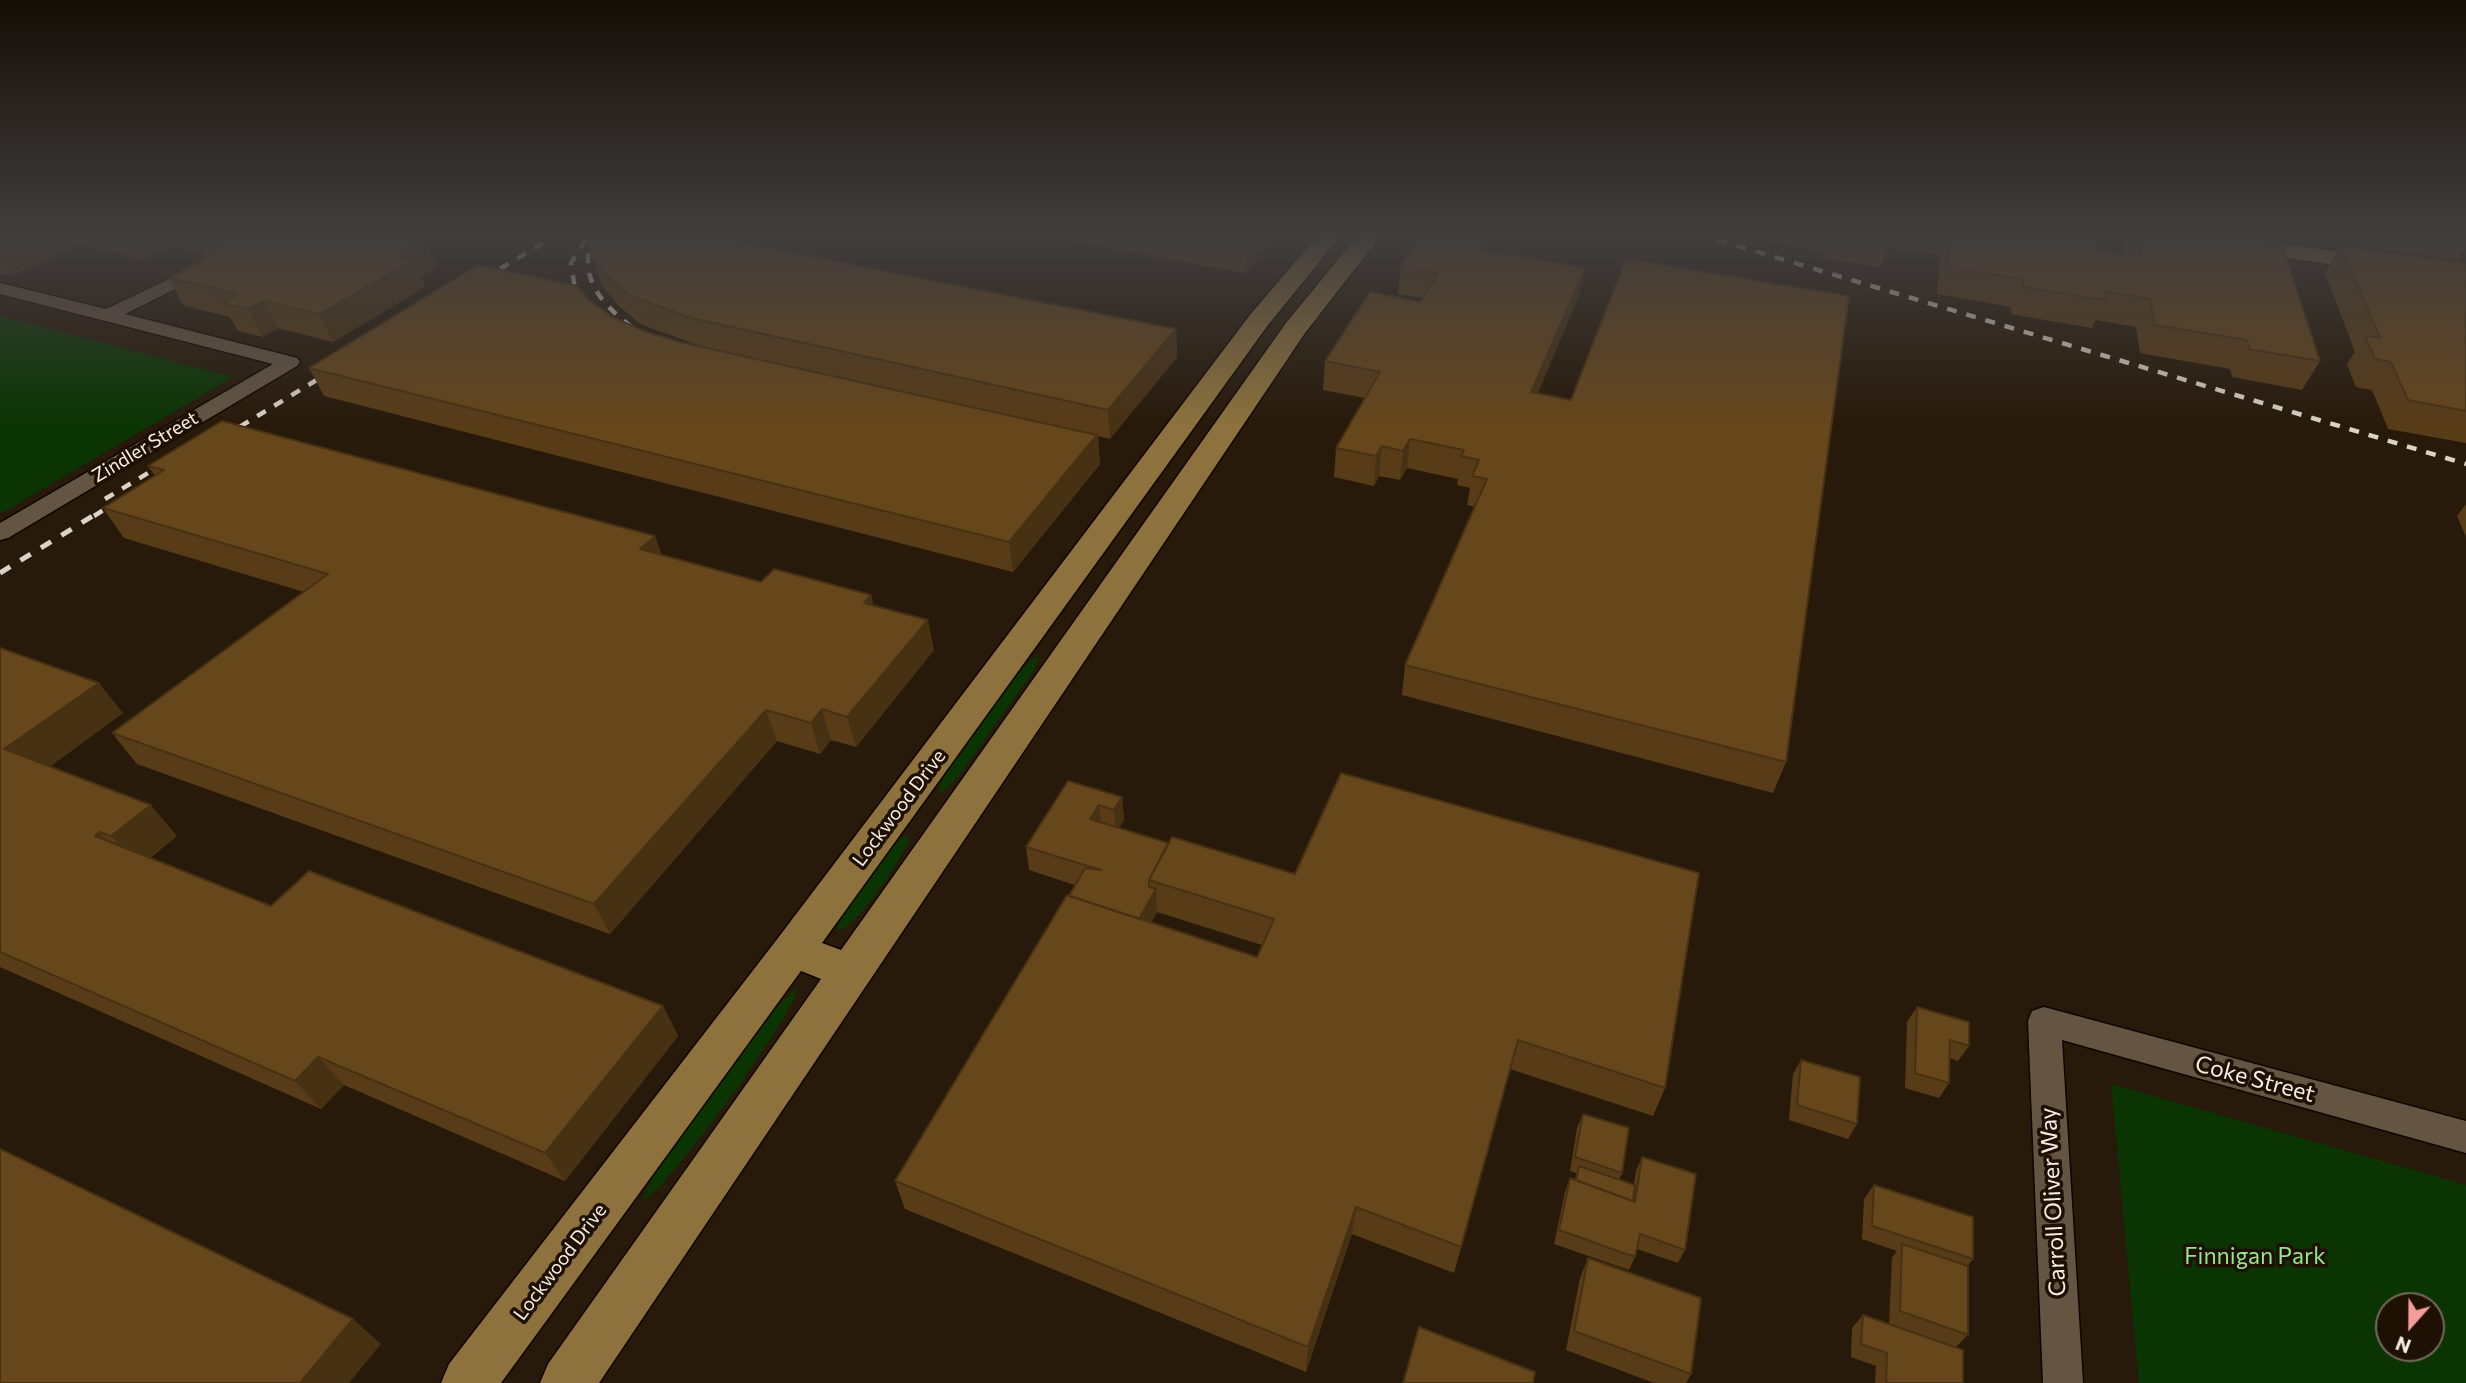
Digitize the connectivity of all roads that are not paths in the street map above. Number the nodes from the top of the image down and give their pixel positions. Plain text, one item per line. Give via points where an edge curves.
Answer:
1 (43, 299) edge
2 (142, 299) edge
3 (1277, 299) edge
4 (1319, 299) edge
5 (109, 315) junction
6 (0, 533) edge
7 (902, 804) junction
8 (956, 822) junction
9 (793, 950) junction
10 (851, 972) junction
11 (2044, 1021) joint
12 (2466, 1137) edge
13 (468, 1383) edge
14 (567, 1383) edge
15 (2063, 1383) edge

1 - 5 street
2 - 5 street
3 - 7 main road, Lockwood Drive
4 - 8 main road
5 - 6 street, Zindler Street via 290,362
7 - 8 main road
7 - 9 main road, Lockwood Drive
8 - 10 main road
9 - 10 main road
9 - 13 main road, Lockwood Drive
10 - 14 main road
11 - 12 street, Coke Street
11 - 15 street, Carroll Oliver Way

